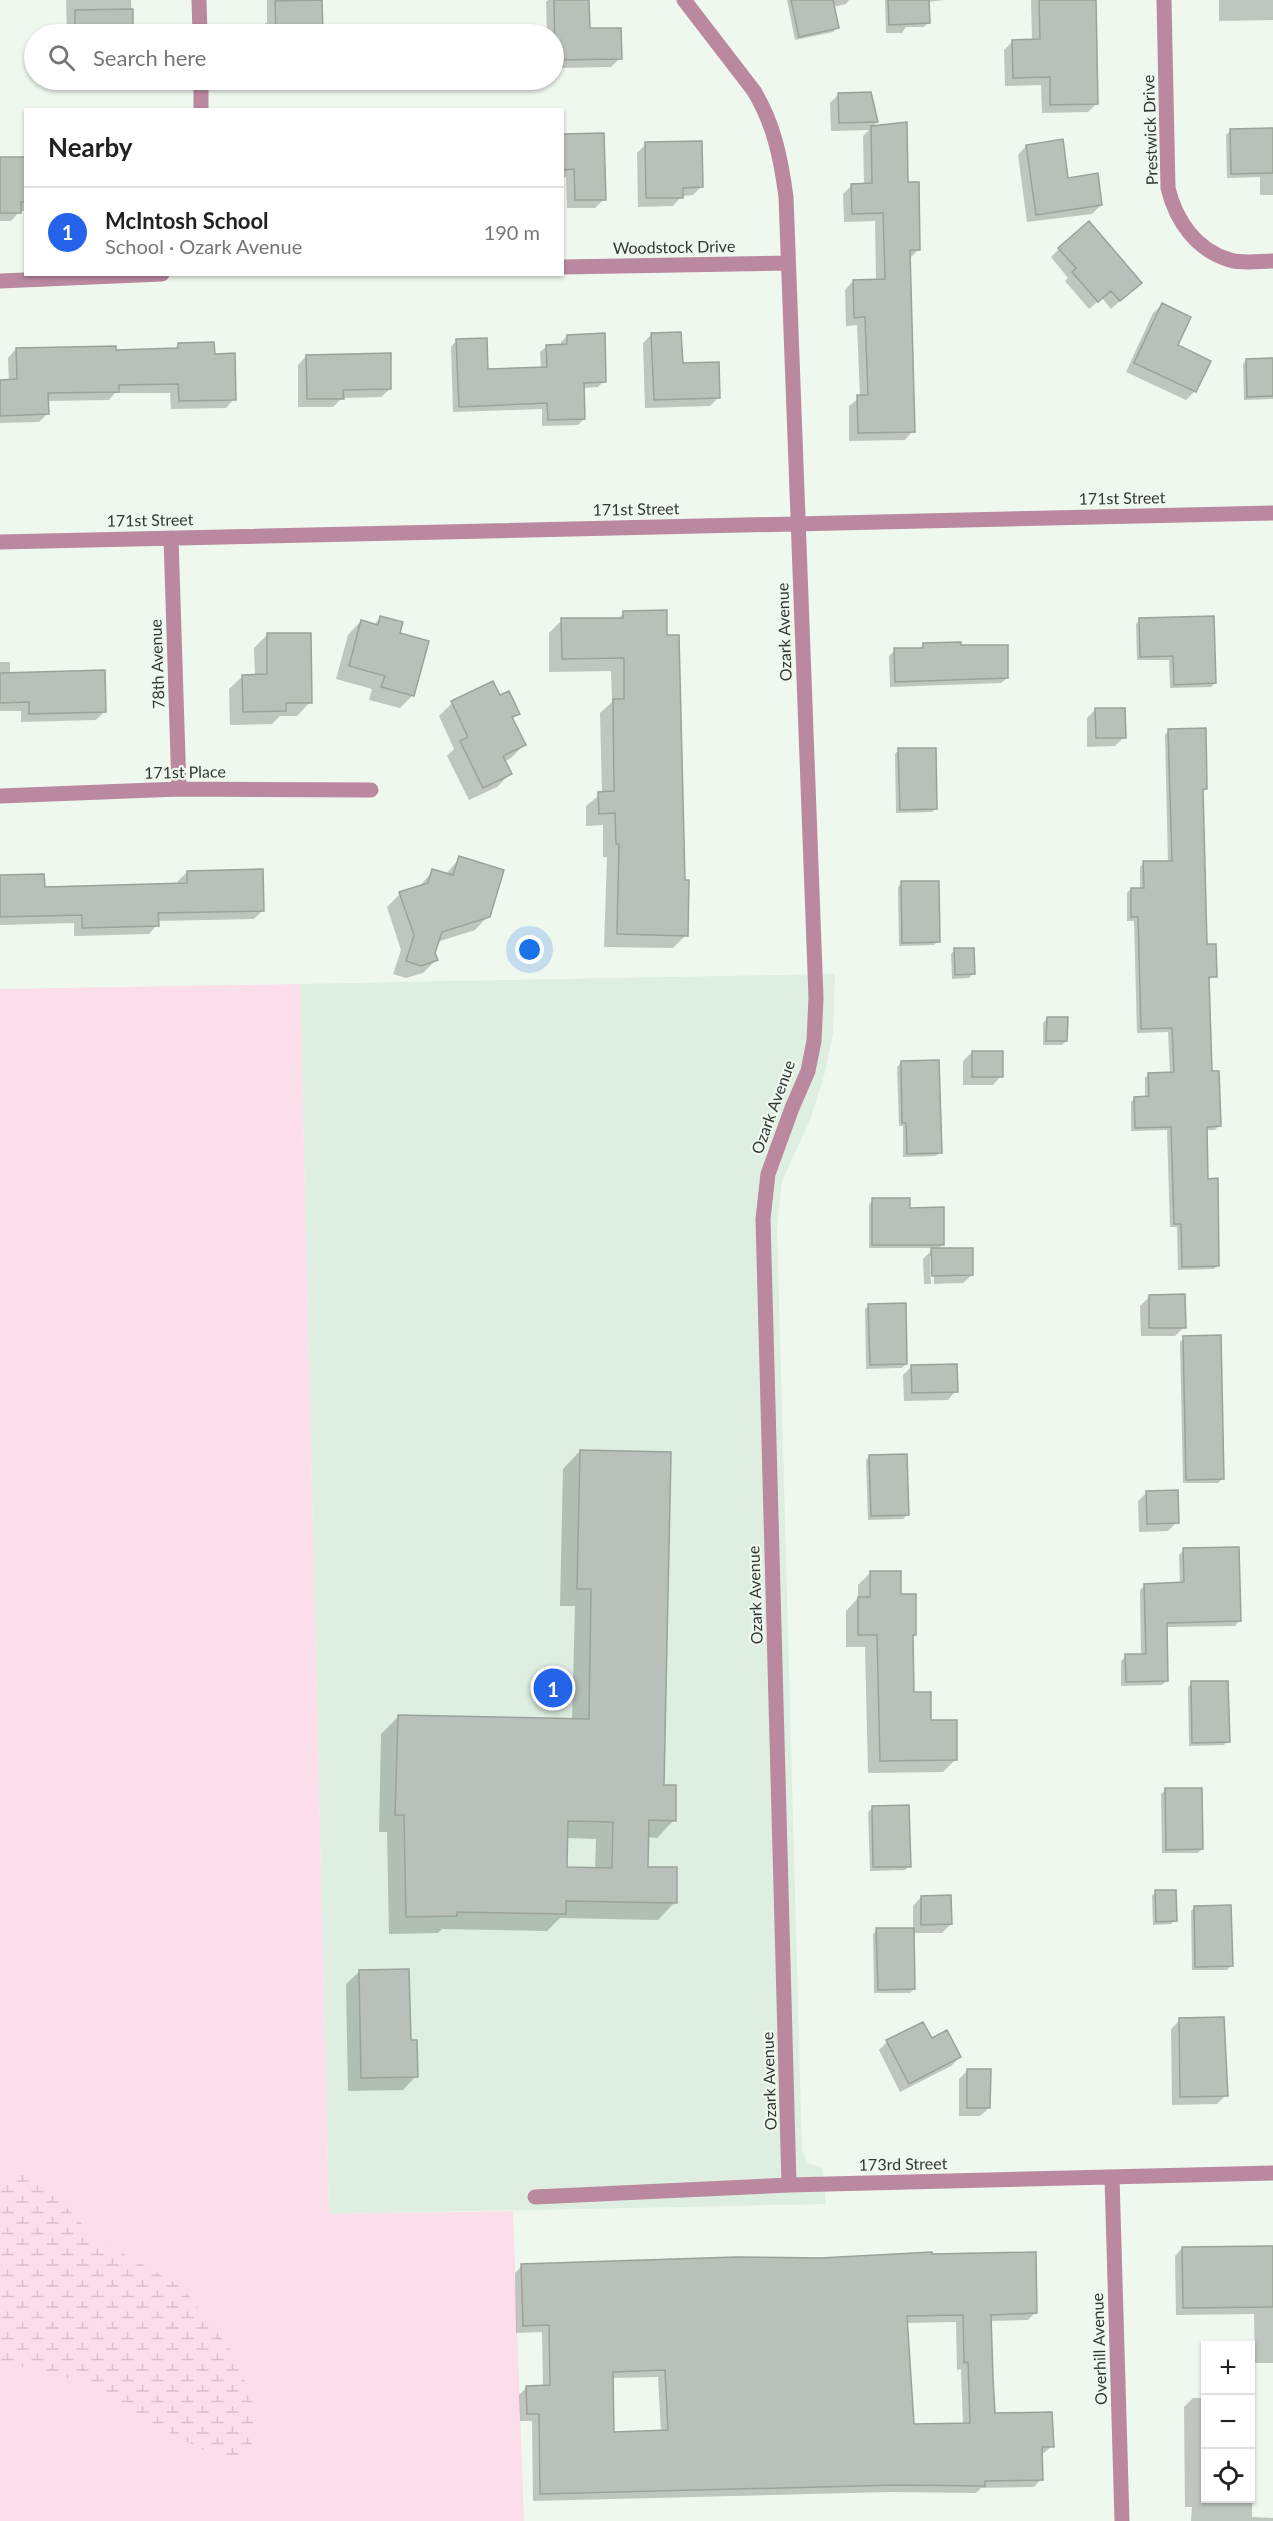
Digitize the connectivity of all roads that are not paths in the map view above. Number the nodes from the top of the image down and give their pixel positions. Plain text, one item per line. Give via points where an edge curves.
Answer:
1 (199, 0) edge
2 (684, 0) edge
3 (1164, 0) edge
4 (200, 24) edge
5 (201, 90) edge
6 (201, 108) edge
7 (1273, 261) edge
8 (787, 263) junction
9 (564, 267) edge
10 (116, 276) edge
11 (0, 281) edge
12 (1273, 513) edge
13 (799, 524) junction
14 (171, 538) junction
15 (0, 542) edge
16 (179, 789) junction
17 (371, 790) dead end
18 (0, 796) edge
19 (1273, 2173) edge
20 (1112, 2176) junction
21 (789, 2185) junction
22 (535, 2197) dead end
23 (1122, 2521) edge

1 - 4 street
2 - 8 street, Ozark Avenue via 754,91 771,125 782,163 786,197
3 - 7 street, Prestwick Drive via 1168,188 1172,201 1182,224 1214,253 1232,261
5 - 6 street
8 - 9 street, Woodstock Drive
8 - 13 street, Ozark Avenue
10 - 11 street
12 - 13 street, 171st Street
13 - 14 street, 171st Street
13 - 21 street, Ozark Avenue via 816,998 814,1041 808,1071 768,1174 763,1219
14 - 15 street, 171st Street
14 - 16 street, 78th Avenue
16 - 17 street, 171st Place
16 - 18 street, 171st Place
19 - 20 street, 173rd Street
20 - 21 street, 173rd Street
20 - 23 street, Overhill Avenue
21 - 22 street, 173rd Street

